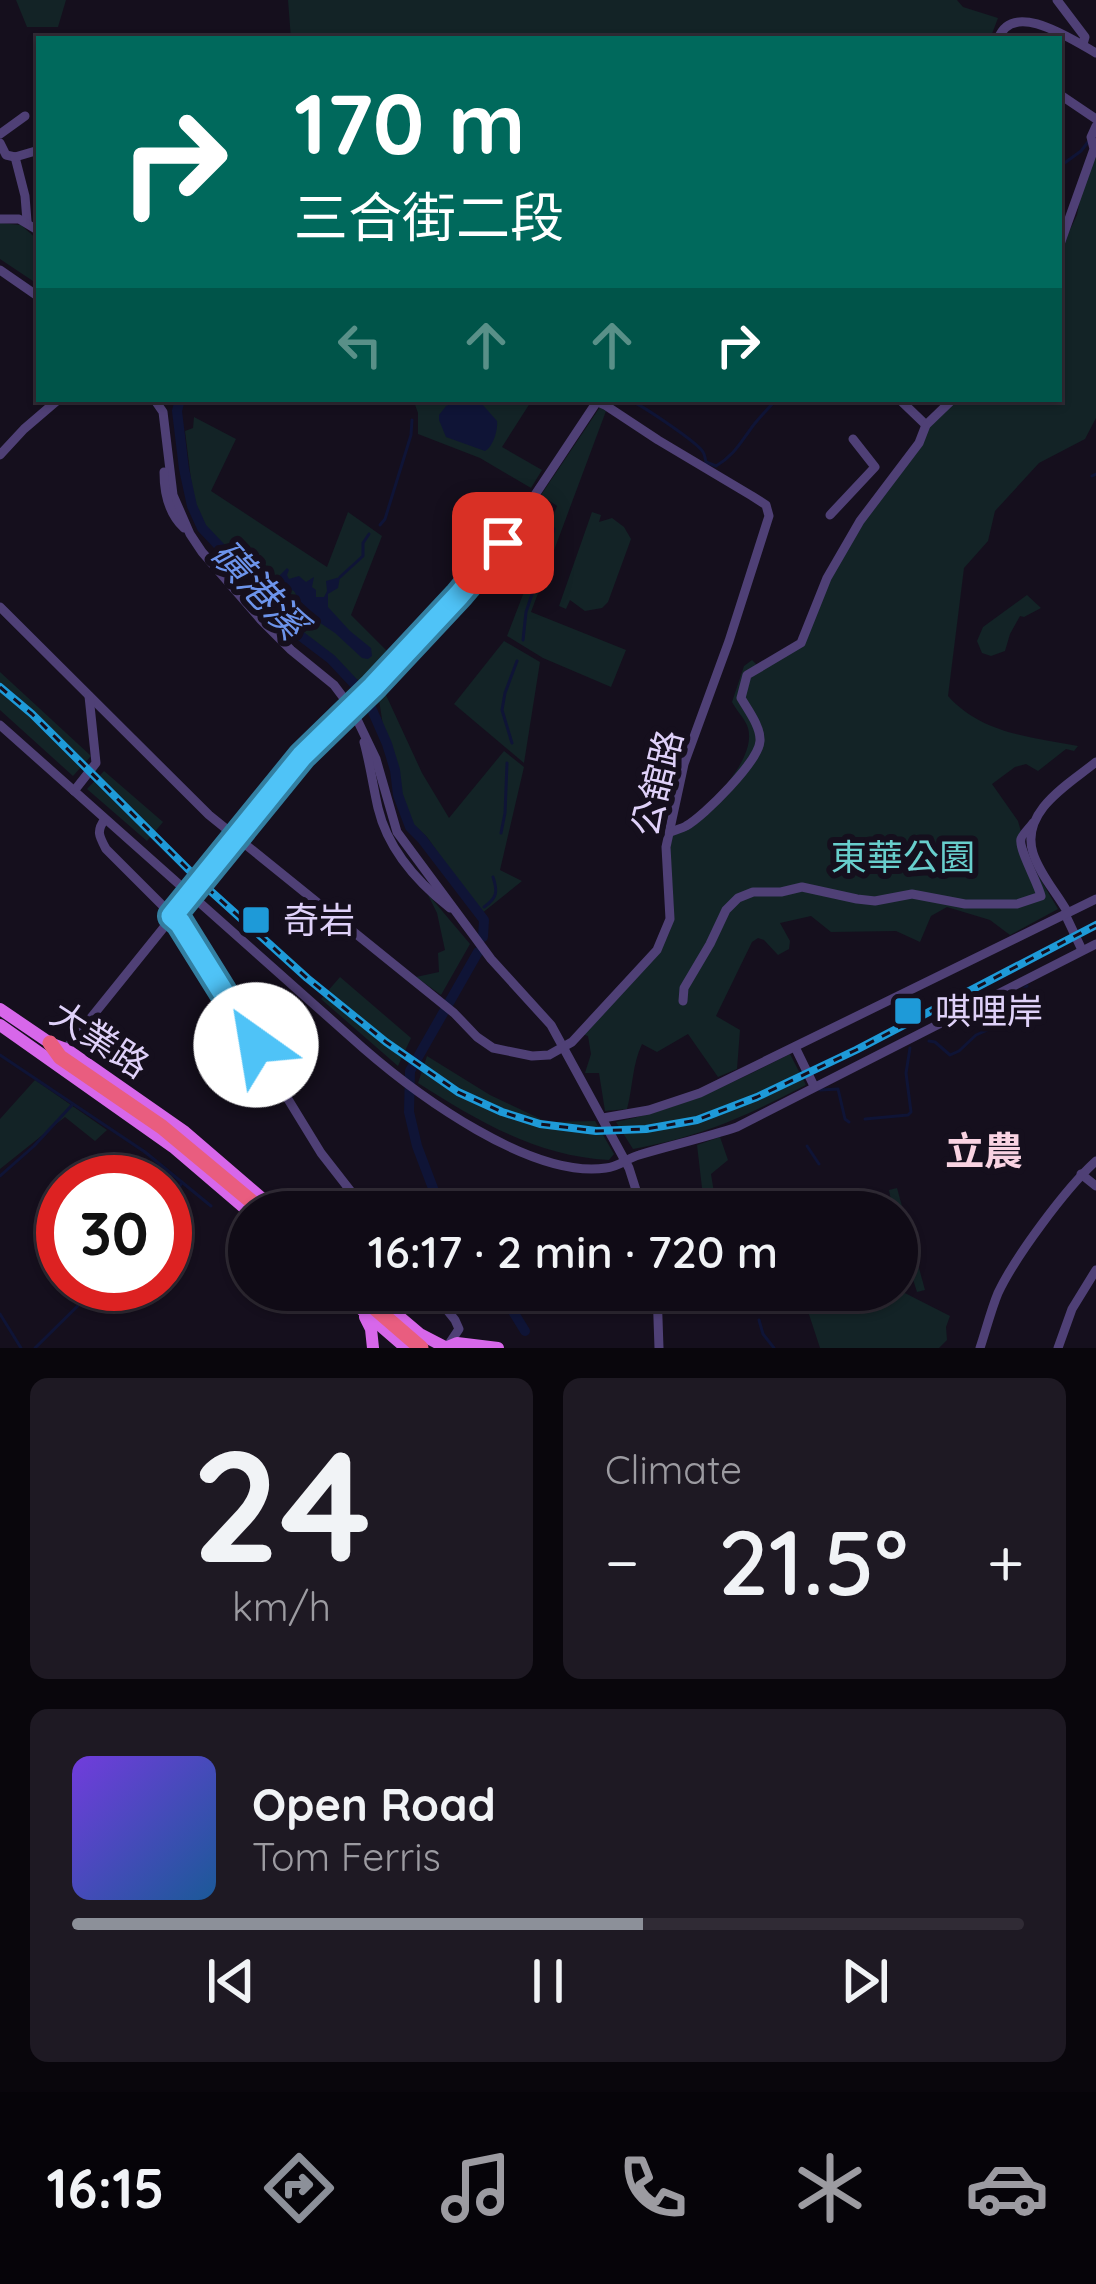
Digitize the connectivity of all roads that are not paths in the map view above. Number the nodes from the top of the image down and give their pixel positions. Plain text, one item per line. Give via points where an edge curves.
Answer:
1 (1057, 0) edge
2 (999, 36) edge
3 (1083, 44) junction
4 (1096, 53) edge
5 (1062, 96) edge
6 (25, 116) dead end
7 (1096, 123) edge
8 (0, 139) edge
9 (36, 151) edge
10 (15, 157) junction
11 (0, 219) edge
12 (27, 221) junction
13 (36, 228) edge
14 (1062, 239) edge
15 (0, 270) edge
16 (36, 295) edge
17 (56, 402) edge
18 (156, 402) edge
19 (902, 402) edge
20 (950, 402) edge
21 (600, 404) edge
22 (926, 424) junction
23 (853, 440) dead end
24 (0, 455) edge
25 (830, 515) dead end
26 (0, 607) edge
27 (88, 695) junction
28 (356, 705) junction
29 (0, 724) edge
30 (1095, 763) edge
31 (74, 791) junction
32 (106, 819) junction
33 (1033, 823) junction
34 (668, 832) junction
35 (235, 838) junction
36 (191, 894) junction
37 (1096, 899) edge
38 (1066, 914) junction
39 (172, 916) junction
40 (1096, 944) edge
41 (1082, 950) junction
42 (683, 1001) dead end
43 (0, 1009) edge
44 (0, 1025) edge
45 (795, 1047) junction
46 (565, 1048) junction
47 (58, 1053) junction
48 (814, 1086) junction
49 (603, 1118) junction
50 (625, 1160) junction
51 (1096, 1161) edge
52 (1081, 1174) junction
53 (1096, 1186) edge
54 (240, 1191) edge
55 (254, 1191) edge
56 (351, 1191) edge
57 (637, 1191) edge
58 (228, 1194) edge
59 (1096, 1270) edge
60 (362, 1311) edge
61 (369, 1311) edge
62 (377, 1311) edge
63 (393, 1311) edge
64 (448, 1311) edge
65 (658, 1311) edge
66 (437, 1347) edge
67 (374, 1348) edge
68 (406, 1348) edge
69 (498, 1348) edge
70 (659, 1348) edge
71 (980, 1348) edge
72 (1058, 1348) edge

1 - 3 street
2 - 3 street via 1011,16 1026,11
3 - 4 street
5 - 7 street
6 - 8 street
7 - 14 street
8 - 10 street
9 - 10 street
10 - 12 street
11 - 12 street
12 - 13 street
15 - 16 street
17 - 24 street
18 - 28 street via 173,495 190,534 261,620
19 - 22 street
20 - 22 street
21 - 28 street via 503,543
21 - 34 street, 公舘路 via 752,496 770,516
22 - 34 street via 836,561 801,643 747,675 741,698 760,747 688,826
23 - 25 street via 875,467
26 - 27 street
27 - 31 street via 97,763
27 - 35 street
28 - 35 street
28 - 46 street via 398,832
29 - 31 street
30 - 33 street
31 - 32 street
32 - 36 street
32 - 39 street via 98,829 106,849
33 - 38 street via 1033,851
33 - 42 street via 1020,847 1041,896 964,904 913,895 875,901 802,887 753,892 726,910
34 - 46 street, 公舘路 via 670,919 663,938
35 - 36 street
35 - 46 street via 475,1035 532,1056
36 - 39 street
36 - 50 street via 420,1095 542,1159 602,1169
37 - 38 street
38 - 41 street
38 - 45 street
39 - 47 street
39 - 56 street
40 - 41 street
41 - 48 street
43 - 47 main road, 大業路
44 - 47 main road, 大業路
45 - 48 street
45 - 49 street via 700,1093
46 - 49 street
47 - 54 highway
47 - 55 main road, 大業路 via 185,1132
47 - 58 main road, 大業路
48 - 50 street via 701,1140
49 - 50 street
50 - 57 street
51 - 52 street
52 - 53 street
52 - 71 street via 1000,1289
59 - 72 street
60 - 67 main road
61 - 68 main road
62 - 66 highway
63 - 66 main road
64 - 66 street via 459,1329
65 - 70 street
66 - 69 main road

